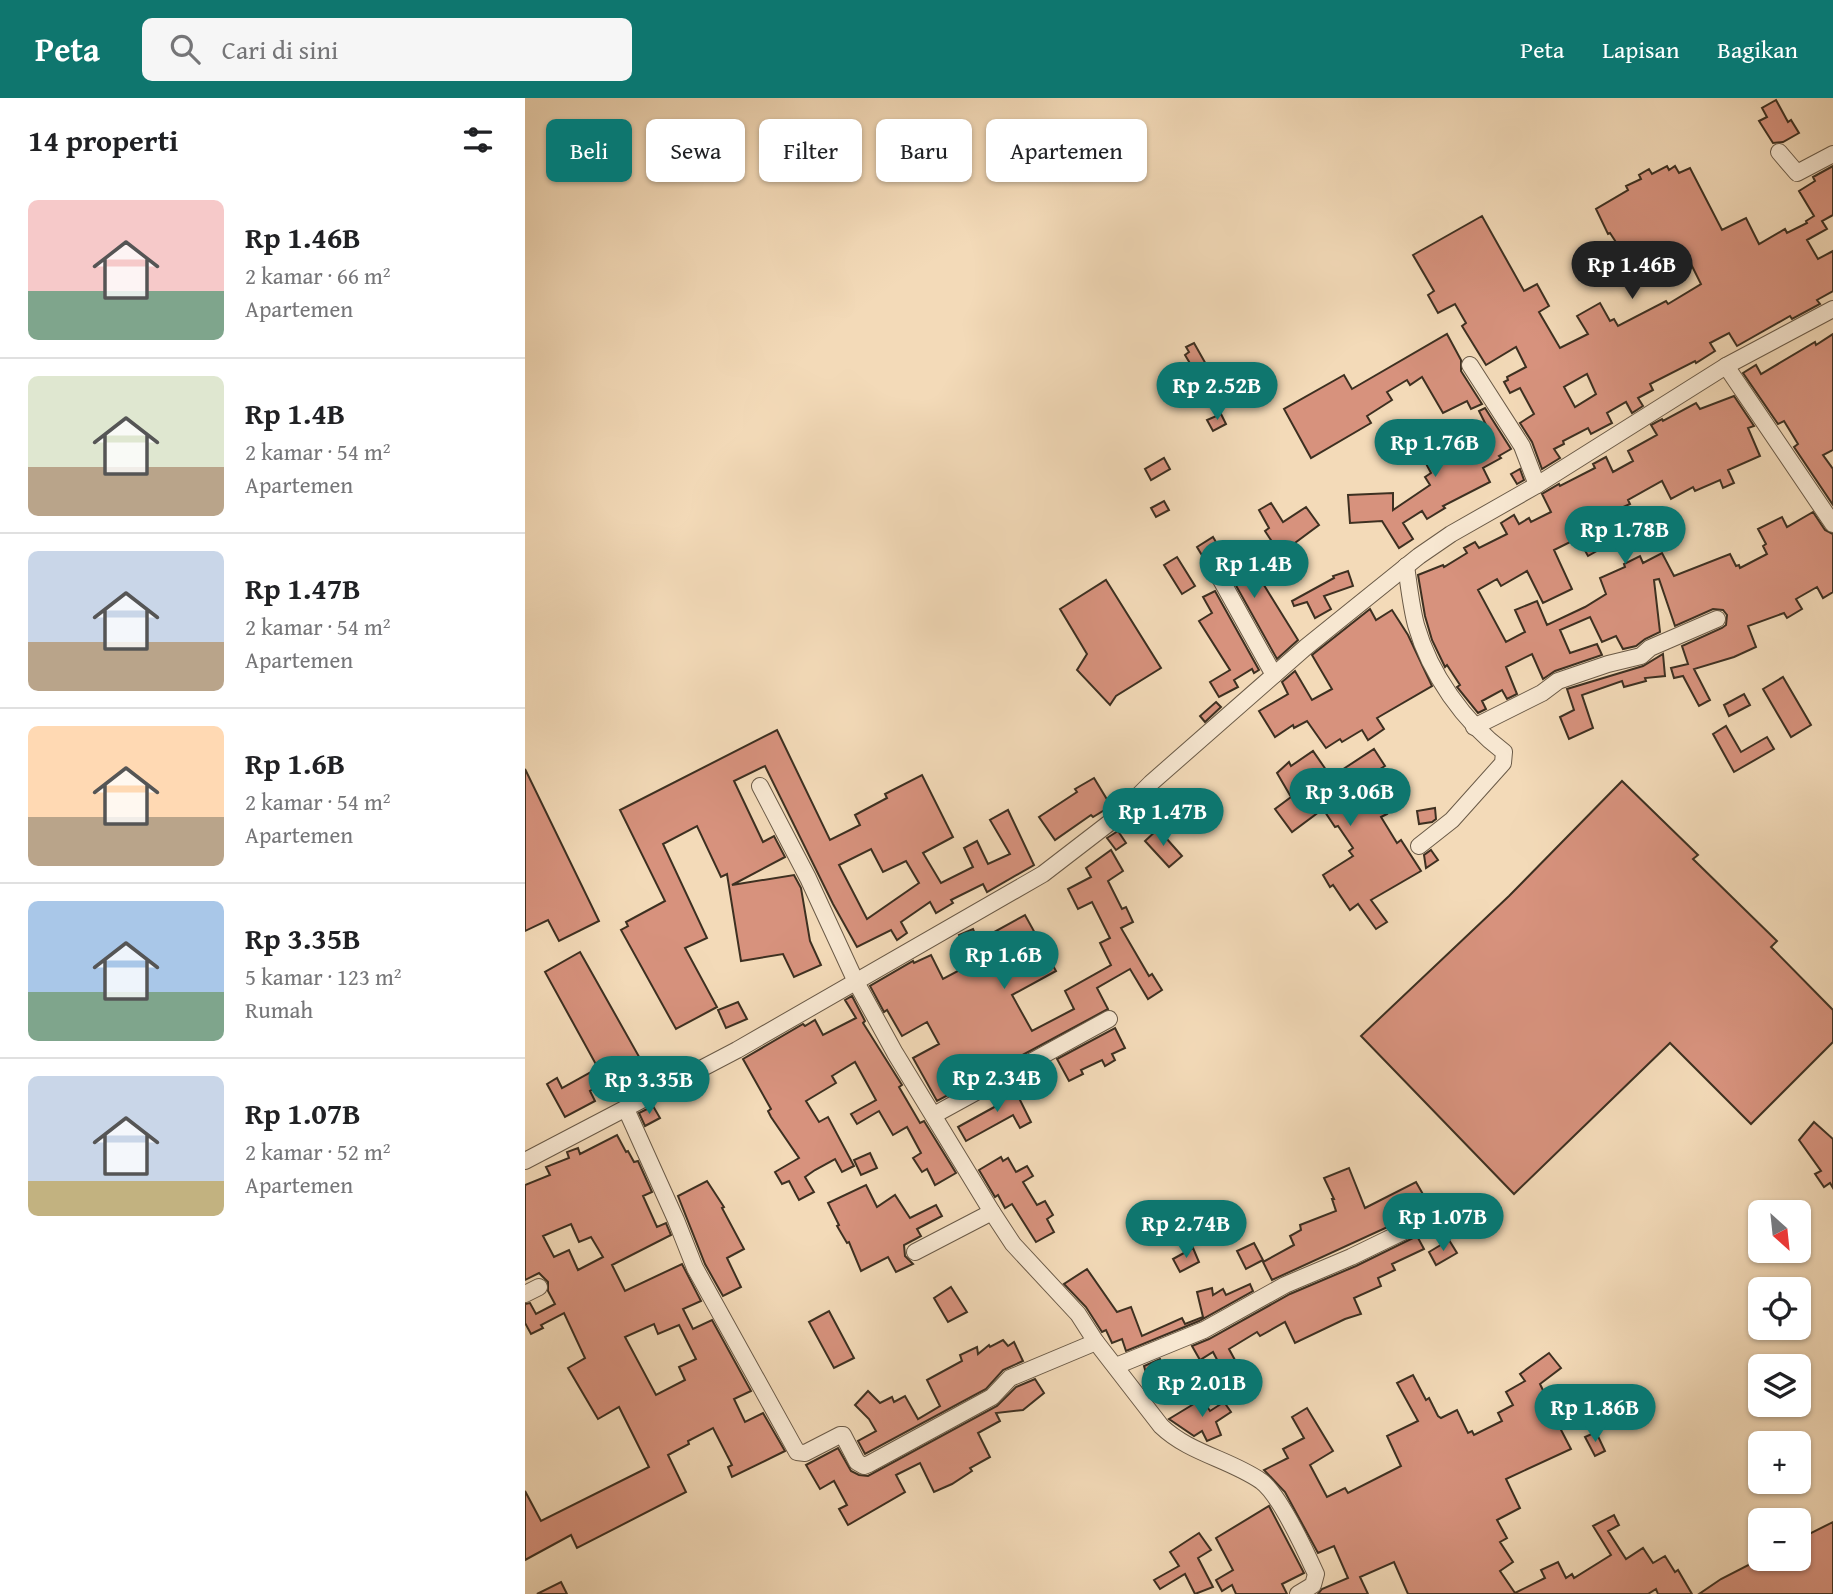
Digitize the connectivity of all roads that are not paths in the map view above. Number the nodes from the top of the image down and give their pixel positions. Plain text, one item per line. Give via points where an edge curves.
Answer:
1 (1779, 152) dead end
2 (1833, 154) edge
3 (1833, 309) edge
4 (1470, 365) dead end
5 (1726, 366) junction
6 (1537, 485) junction
7 (1833, 524) edge
8 (1406, 566) junction
9 (1220, 578) dead end
10 (1717, 619) dead end
11 (1274, 675) junction
12 (1474, 727) junction
13 (760, 786) dead end
14 (1419, 846) dead end
15 (856, 982) junction
16 (1109, 1019) dead end
17 (626, 1109) junction
18 (934, 1115) junction
19 (525, 1161) edge
20 (992, 1212) junction
21 (1423, 1222) dead end
22 (915, 1252) dead end
23 (1096, 1342) junction
24 (1116, 1366) junction
25 (1298, 1594) edge

1 - 2 street via 1797,173
3 - 5 street
4 - 6 street via 1522,446
5 - 6 street
5 - 7 street
6 - 8 street via 1451,534
8 - 11 street
8 - 12 street via 1422,642 1434,669
9 - 11 street
10 - 12 street via 1641,656 1558,681
11 - 15 street via 1117,817 1043,874
12 - 14 street via 1504,752 1503,762 1452,820
13 - 15 street
15 - 17 street
15 - 18 street
16 - 18 street
17 - 19 street
17 - 23 street via 695,1268 797,1452 805,1453 843,1435 857,1462 869,1465 992,1397 1010,1378
18 - 20 street
20 - 22 street
20 - 23 street via 1013,1244 1063,1296
21 - 24 street via 1285,1285 1204,1330
23 - 24 street
24 - 25 street via 1173,1438 1249,1474 1276,1498 1316,1574 1313,1585

